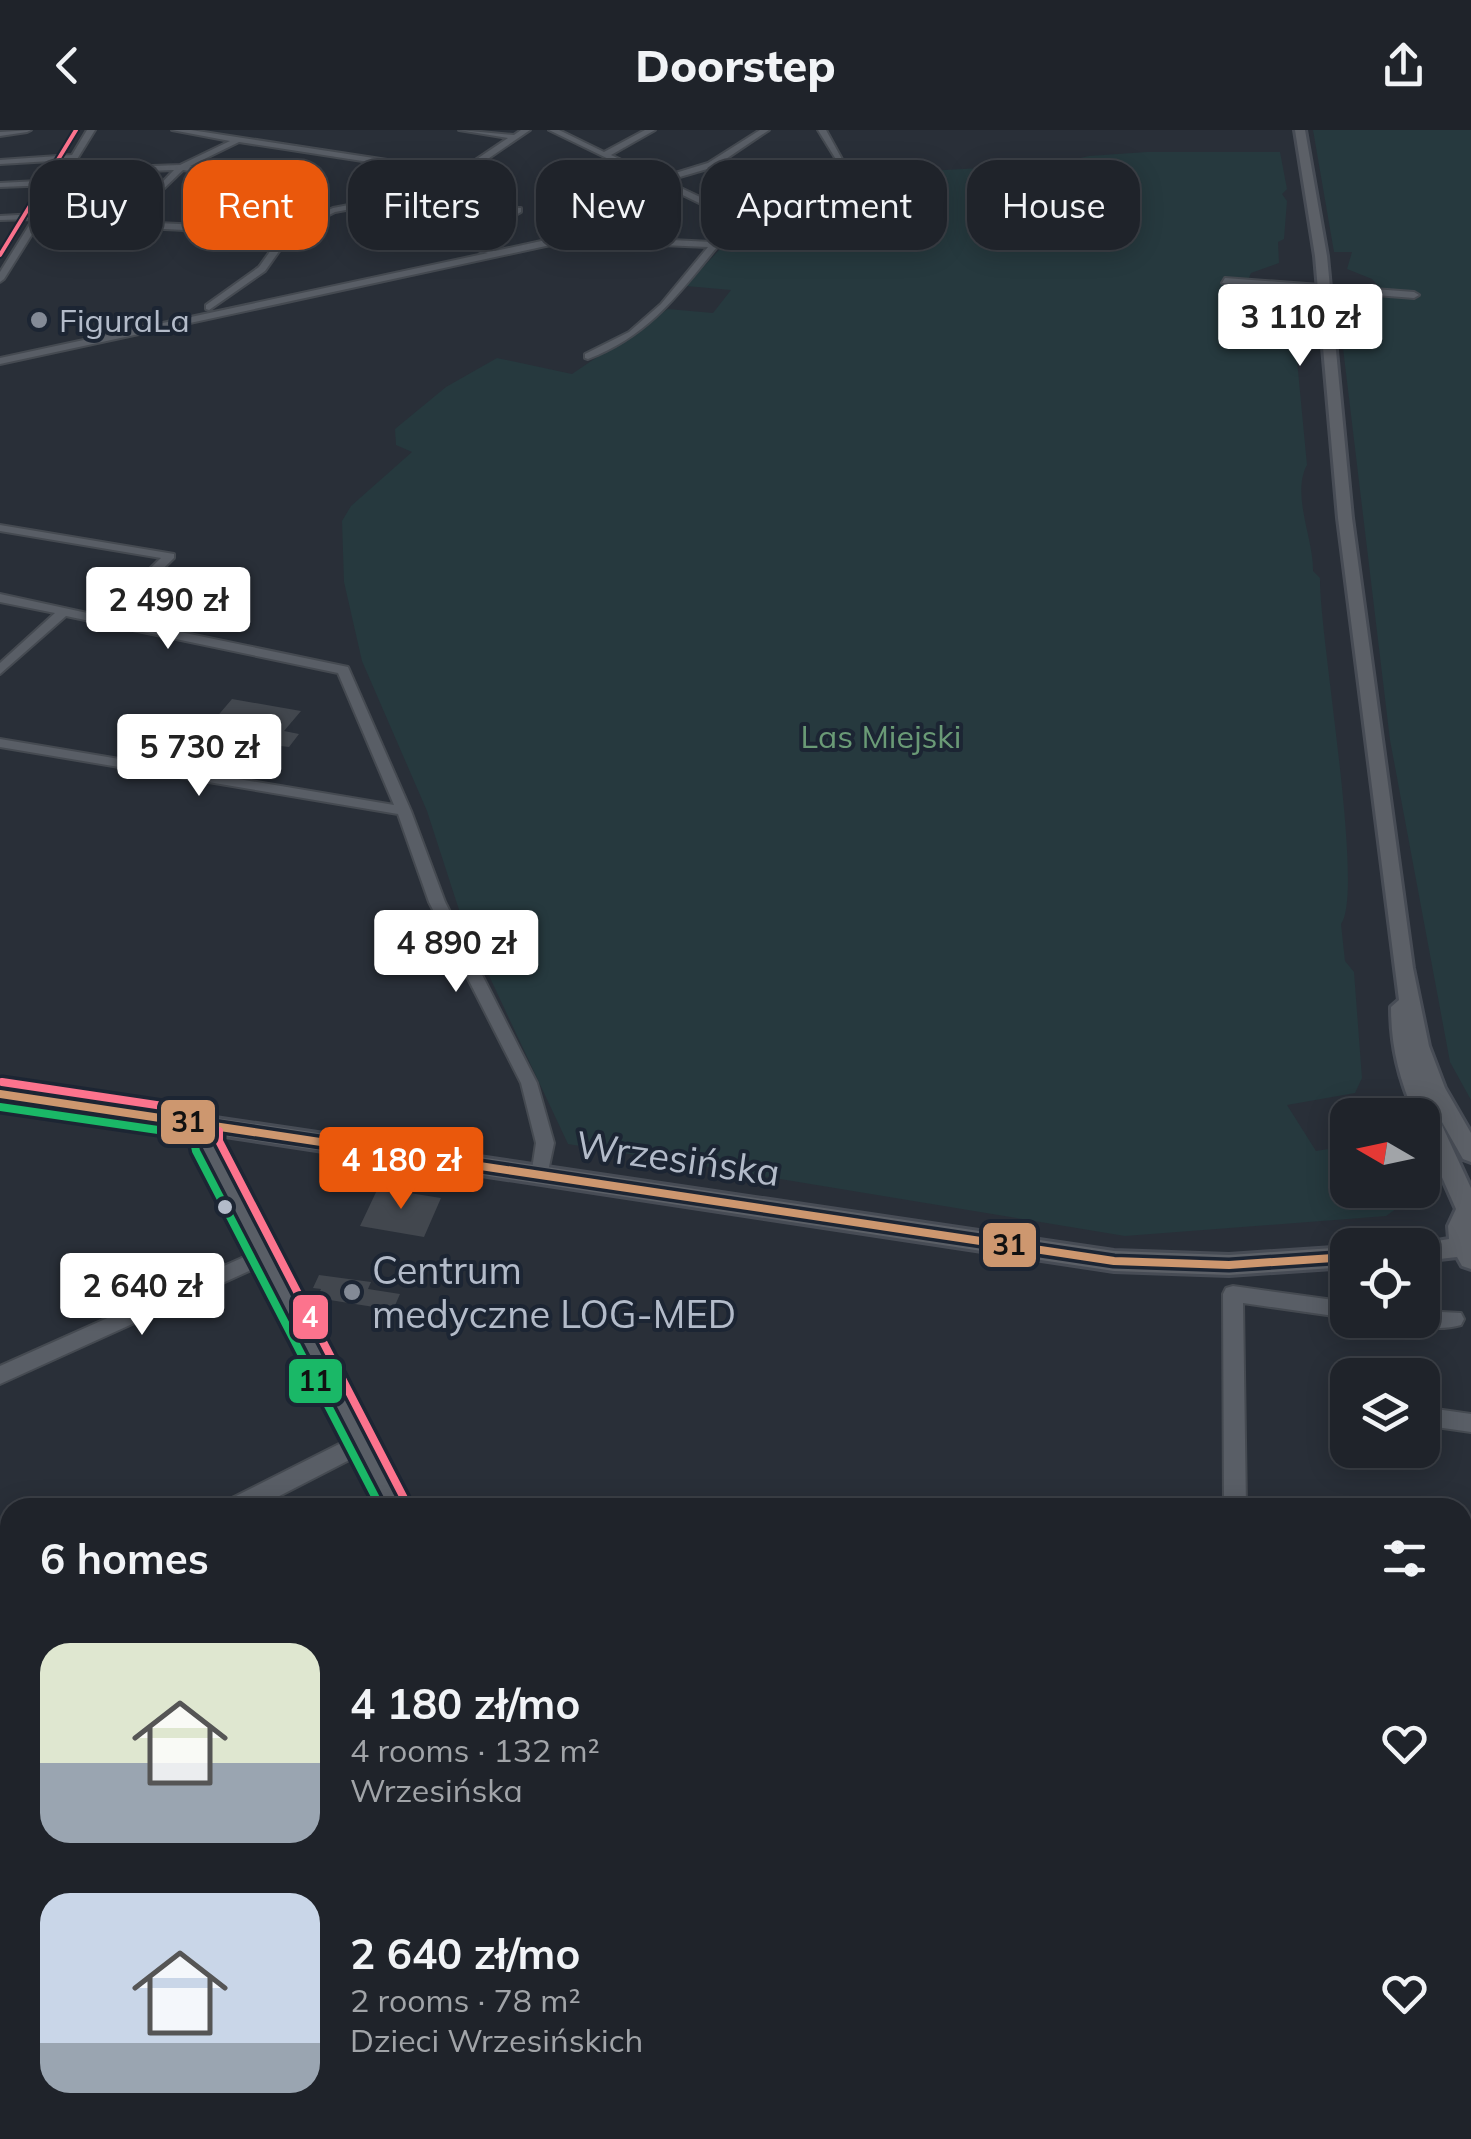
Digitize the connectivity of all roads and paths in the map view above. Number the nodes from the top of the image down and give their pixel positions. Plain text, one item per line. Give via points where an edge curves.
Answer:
1 (27, 130) edge
2 (90, 130) edge
3 (176, 130) edge
4 (256, 130) edge
5 (462, 130) edge
6 (526, 130) edge
7 (553, 130) edge
8 (651, 130) edge
9 (765, 130) edge
10 (822, 130) edge
11 (1300, 130) edge
12 (0, 134) edge
13 (514, 138) junction
14 (238, 140) junction
15 (604, 155) junction
16 (74, 157) junction
17 (840, 159) dead end
18 (72, 160) edge
19 (369, 160) edge
20 (481, 160) edge
21 (615, 160) edge
22 (0, 162) edge
23 (181, 167) junction
24 (163, 168) edge
25 (681, 174) edge
26 (30, 183) edge
27 (0, 185) edge
28 (163, 186) edge
29 (348, 209) edge
30 (0, 218) edge
31 (30, 218) edge
32 (30, 229) edge
33 (701, 244) edge
34 (488, 250) edge
35 (714, 250) edge
36 (496, 252) junction
37 (14, 255) junction
38 (0, 256) edge
39 (0, 279) edge
40 (1224, 281) dead end
41 (1318, 288) junction
42 (1414, 296) dead end
43 (201, 314) junction
44 (588, 356) dead end
45 (0, 361) edge
46 (0, 528) edge
47 (0, 598) edge
48 (64, 611) junction
49 (106, 618) junction
50 (0, 670) edge
51 (0, 743) edge
52 (404, 812) junction
53 (1403, 968) junction
54 (0, 1094) edge
55 (208, 1125) junction
56 (1471, 1154) edge
57 (540, 1176) junction
58 (1470, 1208) edge
59 (1440, 1252) edge
60 (1467, 1253) edge
61 (262, 1256) junction
62 (1330, 1258) edge
63 (1330, 1307) edge
64 (1440, 1318) edge
65 (1454, 1318) dead end
66 (0, 1375) edge
67 (1440, 1419) edge
68 (1471, 1423) edge
69 (362, 1442) junction
70 (253, 1498) edge
71 (391, 1498) edge
72 (1235, 1498) edge

1 - 12 street
2 - 16 street
3 - 14 street
4 - 14 street
5 - 13 street
6 - 13 street
7 - 15 street
8 - 15 street
9 - 25 street via 711,165
10 - 17 street
11 - 41 main road via 1304,226
13 - 20 street
14 - 19 street
14 - 23 street
15 - 21 street
16 - 18 street
16 - 22 street
23 - 24 street
23 - 28 street
26 - 27 street
29 - 43 street via 323,214 287,235 262,269
30 - 31 street
32 - 37 street
33 - 36 street via 584,236
34 - 36 street
35 - 44 street via 632,334
36 - 43 street
37 - 38 street
37 - 39 street
40 - 41 street
41 - 42 street
41 - 53 main road via 1323,384 1338,441
43 - 45 street
46 - 49 street via 170,556
47 - 48 street
48 - 49 street
48 - 50 street
49 - 52 street via 344,670
51 - 52 street
52 - 57 street via 437,902 529,1083 546,1143
53 - 56 main road via 1418,1046
53 - 58 main road via 1400,1039 1408,1078
54 - 55 main road, Wrzesińska
55 - 57 main road, Wrzesińska
55 - 61 street via 204,1139
57 - 62 main road, Wrzesińska via 1114,1261
58 - 60 main road via 1459,1232
59 - 60 main road
61 - 66 street
61 - 69 street
63 - 72 street via 1233,1294
64 - 65 street
67 - 68 street
69 - 70 street
69 - 71 street

